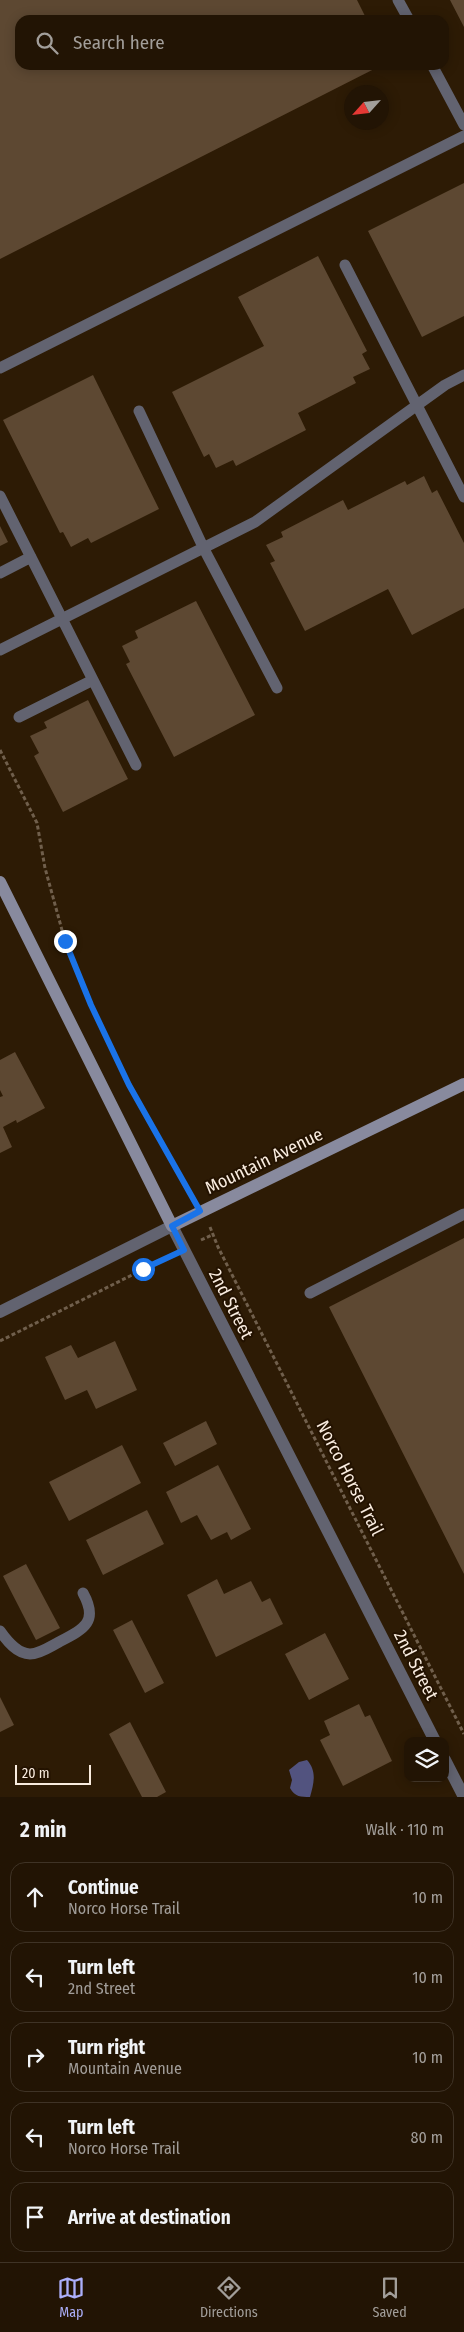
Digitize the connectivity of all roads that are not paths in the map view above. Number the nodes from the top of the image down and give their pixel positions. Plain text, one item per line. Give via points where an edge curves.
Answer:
1 (398, 0) edge
2 (406, 15) edge
3 (435, 70) edge
4 (464, 125) edge
5 (464, 136) edge
6 (345, 265) dead end
7 (0, 368) edge
8 (464, 376) edge
9 (416, 406) junction
10 (139, 411) dead end
11 (0, 496) edge
12 (464, 497) edge
13 (204, 549) junction
14 (31, 557) junction
15 (0, 574) edge
16 (62, 619) junction
17 (0, 650) edge
18 (93, 680) junction
19 (277, 688) dead end
20 (19, 717) dead end
21 (136, 765) dead end
22 (0, 882) edge
23 (464, 1084) edge
24 (464, 1214) edge
25 (172, 1226) junction
26 (310, 1293) dead end
27 (0, 1312) edge
28 (83, 1593) dead end
29 (0, 1632) edge
30 (433, 1737) edge
31 (449, 1768) edge
32 (464, 1797) edge

1 - 2 lane
3 - 4 lane
5 - 7 lane
6 - 9 lane
8 - 9 lane
9 - 12 lane
9 - 13 lane via 255,522
10 - 13 lane
11 - 14 lane
13 - 16 lane
13 - 19 lane
14 - 15 lane
14 - 16 lane
16 - 17 lane
16 - 18 lane
18 - 20 lane
18 - 21 lane
22 - 25 main road, 2nd Street
23 - 25 main road, Mountain Avenue
24 - 26 lane
25 - 27 street, Mountain Avenue
25 - 30 street, 2nd Street
28 - 29 lane via 90,1606 90,1617 83,1629 42,1651 30,1654 20,1651
31 - 32 street

